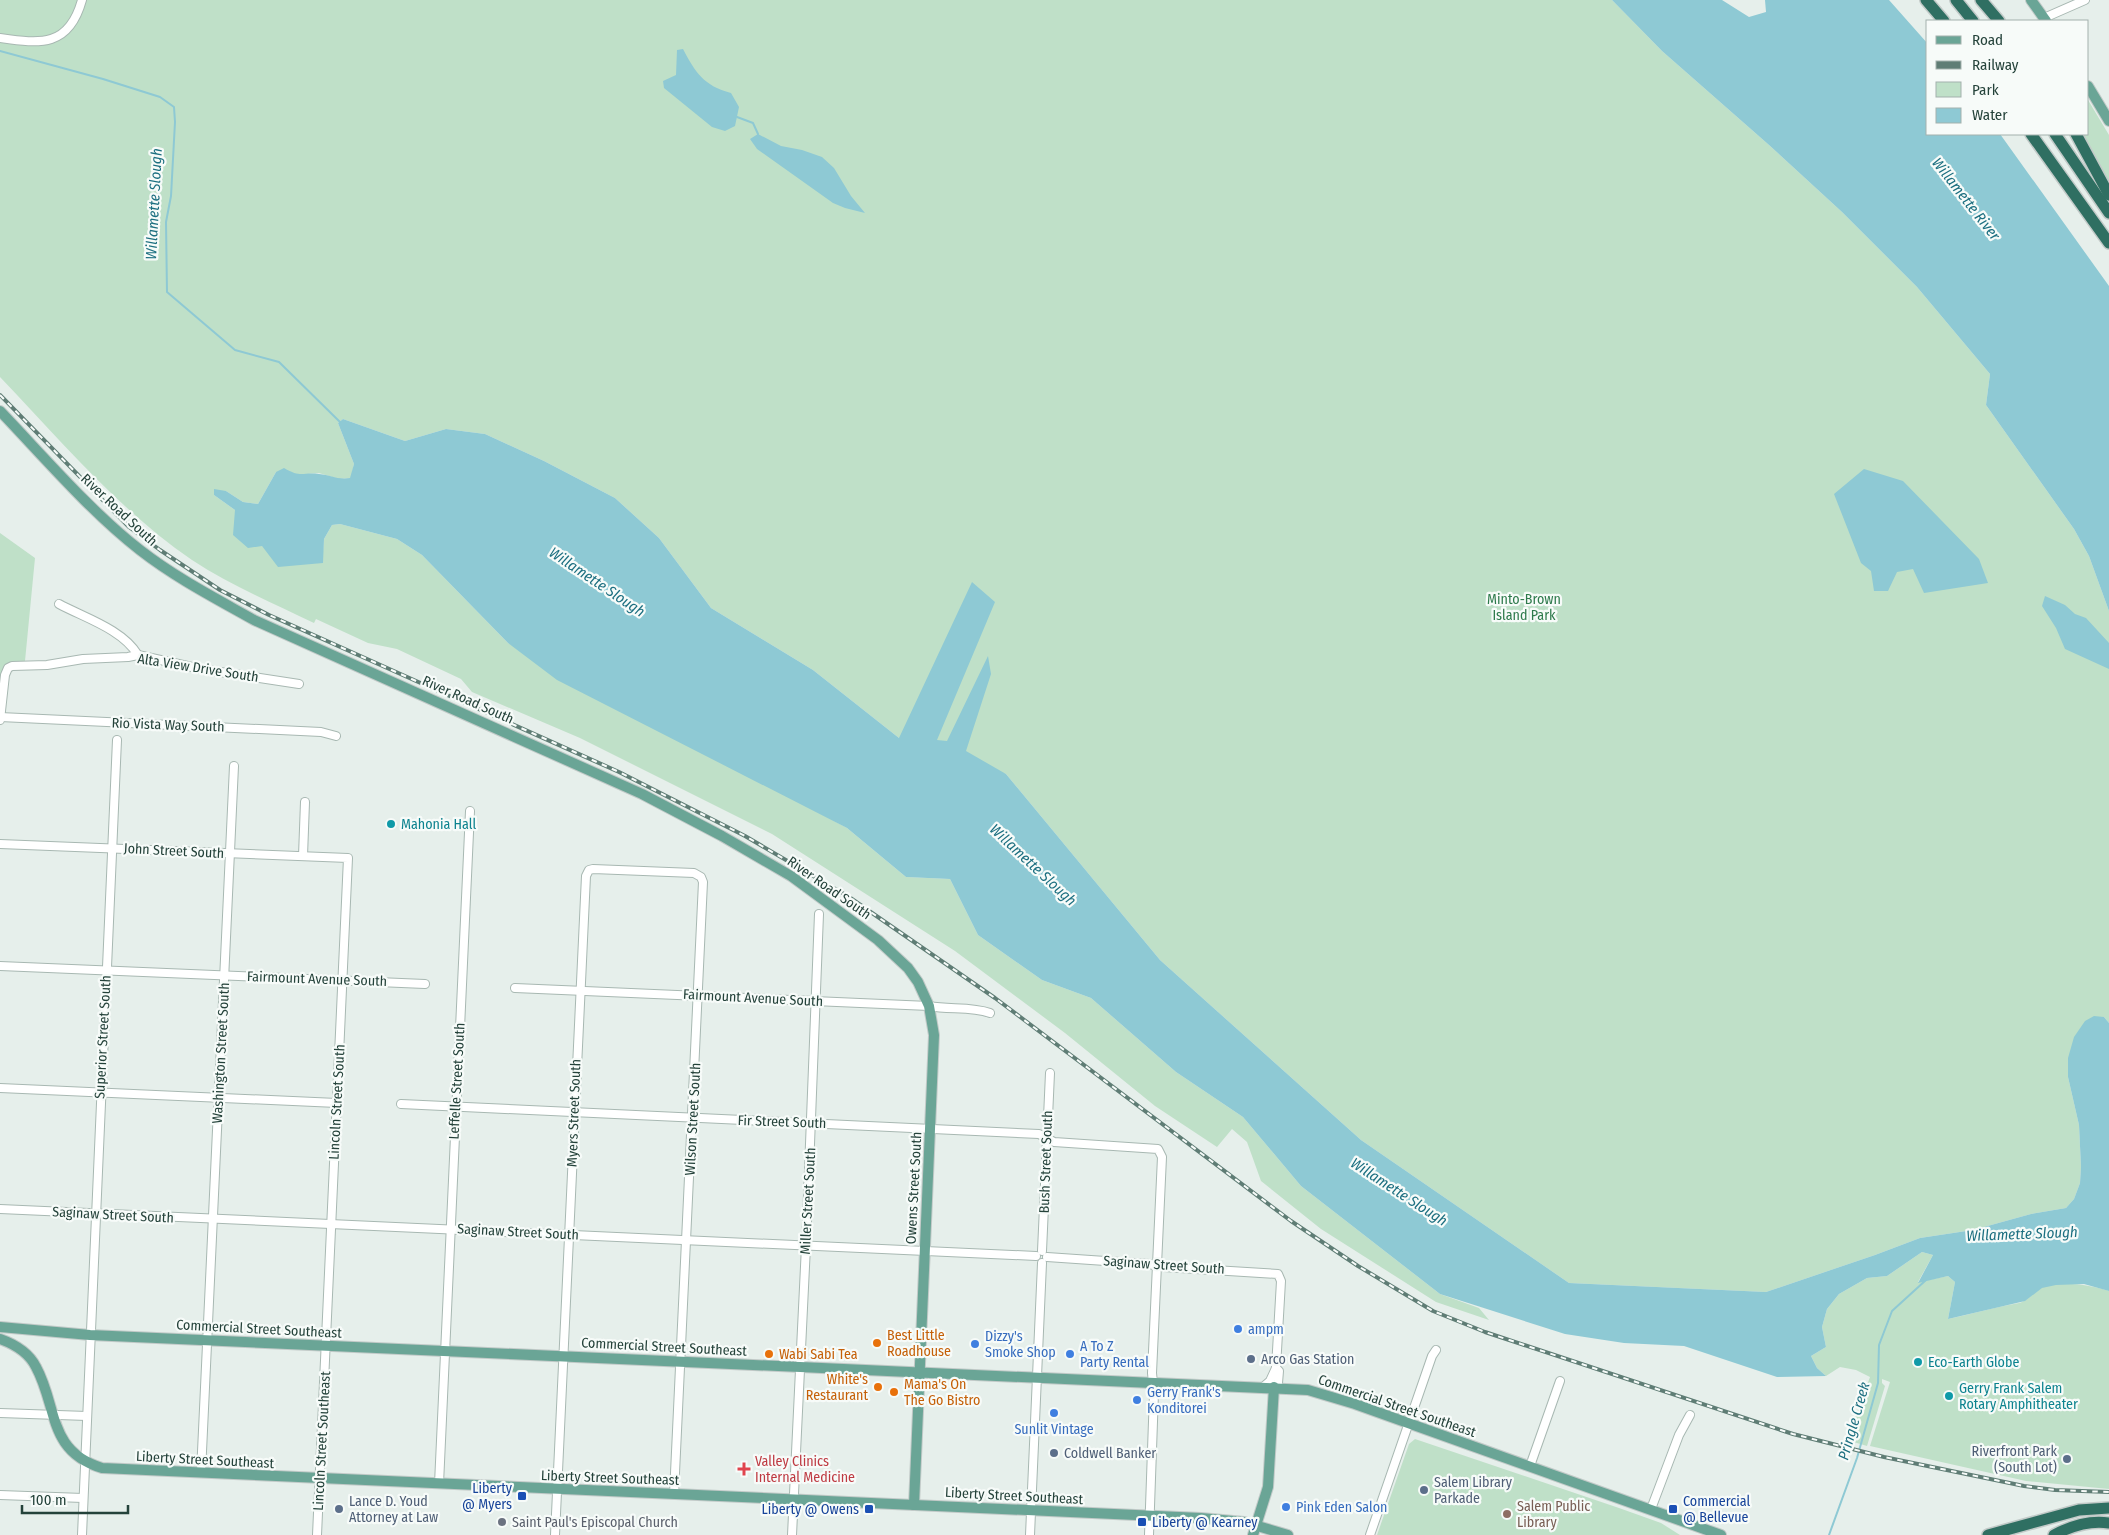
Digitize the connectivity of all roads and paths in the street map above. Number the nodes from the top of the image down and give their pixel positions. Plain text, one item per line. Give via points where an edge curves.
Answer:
1 (82, 0) edge
2 (1926, 0) edge
3 (1956, 0) edge
4 (1981, 0) edge
5 (2031, 0) edge
6 (2085, 0) edge
7 (2045, 19) edge
8 (1943, 20) edge
9 (1972, 20) edge
10 (1998, 20) edge
11 (0, 38) edge
12 (2089, 88) edge
13 (2109, 121) edge
14 (2032, 135) edge
15 (2057, 135) edge
16 (2077, 135) edge
17 (2109, 195) edge
18 (2109, 212) edge
19 (2109, 243) edge
20 (0, 411) edge
21 (59, 604) dead end
22 (138, 655) junction
23 (299, 684) dead end
24 (0, 718) edge
25 (336, 736) dead end
26 (117, 740) dead end
27 (234, 766) dead end
28 (305, 802) dead end
29 (470, 811) dead end
30 (0, 844) edge
31 (112, 848) junction
32 (230, 853) junction
33 (303, 856) junction
34 (348, 858) joint
35 (589, 870) joint
36 (819, 914) dead end
37 (0, 966) edge
38 (107, 970) junction
39 (225, 976) junction
40 (342, 980) junction
41 (425, 984) dead end
42 (515, 988) dead end
43 (580, 991) junction
44 (698, 995) junction
45 (816, 1001) junction
46 (928, 1006) junction
47 (990, 1013) dead end
48 (1050, 1073) dead end
49 (0, 1088) edge
50 (101, 1092) junction
51 (219, 1098) junction
52 (337, 1103) junction
53 (401, 1104) dead end
54 (456, 1107) junction
55 (574, 1112) junction
56 (692, 1118) junction
57 (812, 1123) junction
58 (930, 1128) junction
59 (1047, 1138) junction
60 (0, 1209) edge
61 (95, 1214) junction
62 (213, 1220) junction
63 (332, 1224) junction
64 (450, 1229) junction
65 (569, 1235) junction
66 (687, 1240) junction
67 (806, 1246) junction
68 (925, 1251) junction
69 (1042, 1257) junction
70 (1157, 1266) junction
71 (0, 1327) edge
72 (90, 1335) junction
73 (0, 1339) edge
74 (208, 1340) junction
75 (326, 1346) junction
76 (1436, 1350) dead end
77 (445, 1351) junction
78 (563, 1356) junction
79 (682, 1361) junction
80 (800, 1367) junction
81 (920, 1371) junction
82 (1037, 1376) junction
83 (1153, 1381) junction
84 (1560, 1381) dead end
85 (1268, 1387) junction
86 (0, 1413) edge
87 (52, 1414) junction
88 (1690, 1415) dead end
89 (87, 1416) junction
90 (1410, 1424) junction
91 (85, 1460) junction
92 (1530, 1466) junction
93 (202, 1473) junction
94 (320, 1479) junction
95 (439, 1484) junction
96 (557, 1490) junction
97 (674, 1494) junction
98 (0, 1495) edge
99 (83, 1498) junction
100 (793, 1499) junction
101 (914, 1505) junction
102 (2109, 1508) edge
103 (1651, 1509) junction
104 (1031, 1511) junction
105 (1149, 1516) junction
106 (2109, 1523) edge
107 (1256, 1524) junction
108 (82, 1535) edge
109 (317, 1535) edge
110 (555, 1535) edge
111 (792, 1535) edge
112 (1030, 1535) edge
113 (1149, 1535) edge
114 (1253, 1535) edge
115 (1288, 1535) edge
116 (1370, 1535) edge
117 (1721, 1535) edge
118 (1988, 1535) edge
119 (2054, 1535) edge

1 - 11 street via 73,24 55,39 35,42
2 - 8 highway
3 - 9 highway
4 - 10 highway
5 - 7 main road
6 - 7 street
12 - 13 main road
14 - 19 highway
15 - 18 highway
16 - 17 highway
20 - 46 main road, River Road South via 124,537 193,587 254,620 586,768 722,836 804,885 888,948 914,976
21 - 22 street via 122,636
22 - 23 street, Alta View Drive South via 201,669
22 - 24 street, Alta View Drive South via 8,668
24 - 25 street, Rio Vista Way South via 322,732
26 - 31 street, Superior Street South
27 - 32 street, Washington Street South
28 - 33 street
29 - 54 street, Leffelle Street South
30 - 31 street, John Street South
31 - 32 street, John Street South
31 - 38 street, Superior Street South
32 - 33 street, John Street South
32 - 39 street, Washington Street South
33 - 34 street, John Street South
34 - 40 street, Lincoln Street South
35 - 43 street, Myers Street South via 586,876
35 - 44 street, Wilson Street South via 694,873 701,877
36 - 45 street, Miller Street South
37 - 38 street, Fairmount Avenue South
38 - 39 street, Fairmount Avenue South
38 - 50 street, Superior Street South
39 - 40 street, Fairmount Avenue South
39 - 51 street, Washington Street South
40 - 41 street, Fairmount Avenue South
40 - 52 street, Lincoln Street South
42 - 43 street, Fairmount Avenue South
43 - 44 street, Fairmount Avenue South
43 - 55 street, Myers Street South
44 - 45 street, Fairmount Avenue South
44 - 56 street, Wilson Street South
45 - 46 street, Fairmount Avenue South
45 - 57 street, Miller Street South
46 - 47 street, Fairmount Avenue South via 981,1009
46 - 58 main road, Owens Street South via 934,1036
48 - 59 street, Bush Street South
49 - 50 street
50 - 51 street
50 - 61 street, Superior Street South
51 - 52 street
51 - 62 street, Washington Street South
52 - 63 street, Lincoln Street South
53 - 54 street, Fir Street South
54 - 55 street, Fir Street South
54 - 64 street, Leffelle Street South
55 - 56 street, Fir Street South
55 - 65 street, Myers Street South
56 - 57 street, Fir Street South
56 - 66 street, Wilson Street South
57 - 58 street, Fir Street South
57 - 67 street, Miller Street South
58 - 59 street, Fir Street South via 1039,1134
58 - 68 main road, Owens Street South
59 - 69 street, Bush Street South
59 - 70 street, Fir Street South via 1054,1142 1160,1150
60 - 61 street, Saginaw Street South
61 - 62 street, Saginaw Street South
61 - 72 street, Superior Street South
62 - 63 street, Saginaw Street South
62 - 74 street, Washington Street South
63 - 64 street, Saginaw Street South
63 - 75 street, Lincoln Street South
64 - 65 street, Saginaw Street South
64 - 77 street, Leffelle Street South
65 - 66 street, Saginaw Street South
65 - 78 street, Myers Street South
66 - 67 street, Saginaw Street South
66 - 79 street, Wilson Street South
67 - 68 street, Saginaw Street South
67 - 80 street, Miller Street South
68 - 69 street, Saginaw Street South
68 - 81 main road, Owens Street South
69 - 70 street, Saginaw Street South
69 - 82 street, Bush Street South
70 - 83 street
70 - 85 street, Saginaw Street South via 1280,1275 1278,1383
71 - 72 main road, Commercial Street Southeast
72 - 74 main road, Commercial Street Southeast
72 - 89 street, Superior Street South
73 - 87 main road, Liberty Street Southeast via 23,1351 36,1366
74 - 75 main road, Commercial Street Southeast
74 - 93 street, Washington Street South
75 - 77 main road, Commercial Street Southeast
75 - 94 street, Lincoln Street Southeast
76 - 90 street
77 - 78 main road, Commercial Street Southeast
77 - 95 street, Leffelle Street South
78 - 79 main road, Commercial Street Southeast
78 - 96 street, Myers Street South
79 - 80 main road, Commercial Street Southeast
79 - 97 street, Wilson Street South
80 - 81 main road, Commercial Street Southeast
80 - 100 street, Miller Street South
81 - 82 main road, Commercial Street Southeast
81 - 101 main road, Owens Street South
82 - 83 main road, Commercial Street Southeast
82 - 104 street, Bush Street South
83 - 85 main road, Commercial Street Southeast
83 - 105 street
84 - 92 street
85 - 90 main road, Commercial Street Southeast via 1326,1394
85 - 107 main road via 1268,1487
86 - 87 street
87 - 89 street
87 - 91 main road, Liberty Street Southeast via 68,1447
88 - 103 street
89 - 91 street, Superior Street South
90 - 92 main road, Commercial Street Southeast
90 - 116 street
91 - 93 main road, Liberty Street Southeast via 102,1468
91 - 99 street, Superior Street South
92 - 103 main road, Commercial Street Southeast
93 - 94 main road, Liberty Street Southeast
94 - 95 main road, Liberty Street Southeast
94 - 109 street, Lincoln Street Southeast
95 - 96 main road, Liberty Street Southeast
96 - 97 main road, Liberty Street Southeast
96 - 110 street, Myers Street South
97 - 100 main road, Liberty Street Southeast
98 - 99 street
99 - 108 street, Superior Street South
100 - 101 main road, Liberty Street Southeast
100 - 111 street, Miller Street South
101 - 104 main road, Liberty Street Southeast
102 - 118 highway via 2079,1510
103 - 117 main road, Commercial Street Southeast
104 - 105 main road, Liberty Street Southeast
104 - 112 street, Bush Street South
105 - 107 main road, Liberty Street Southeast
105 - 113 street
106 - 119 highway via 2076,1525
107 - 114 main road
107 - 115 main road, Liberty Street Southeast

